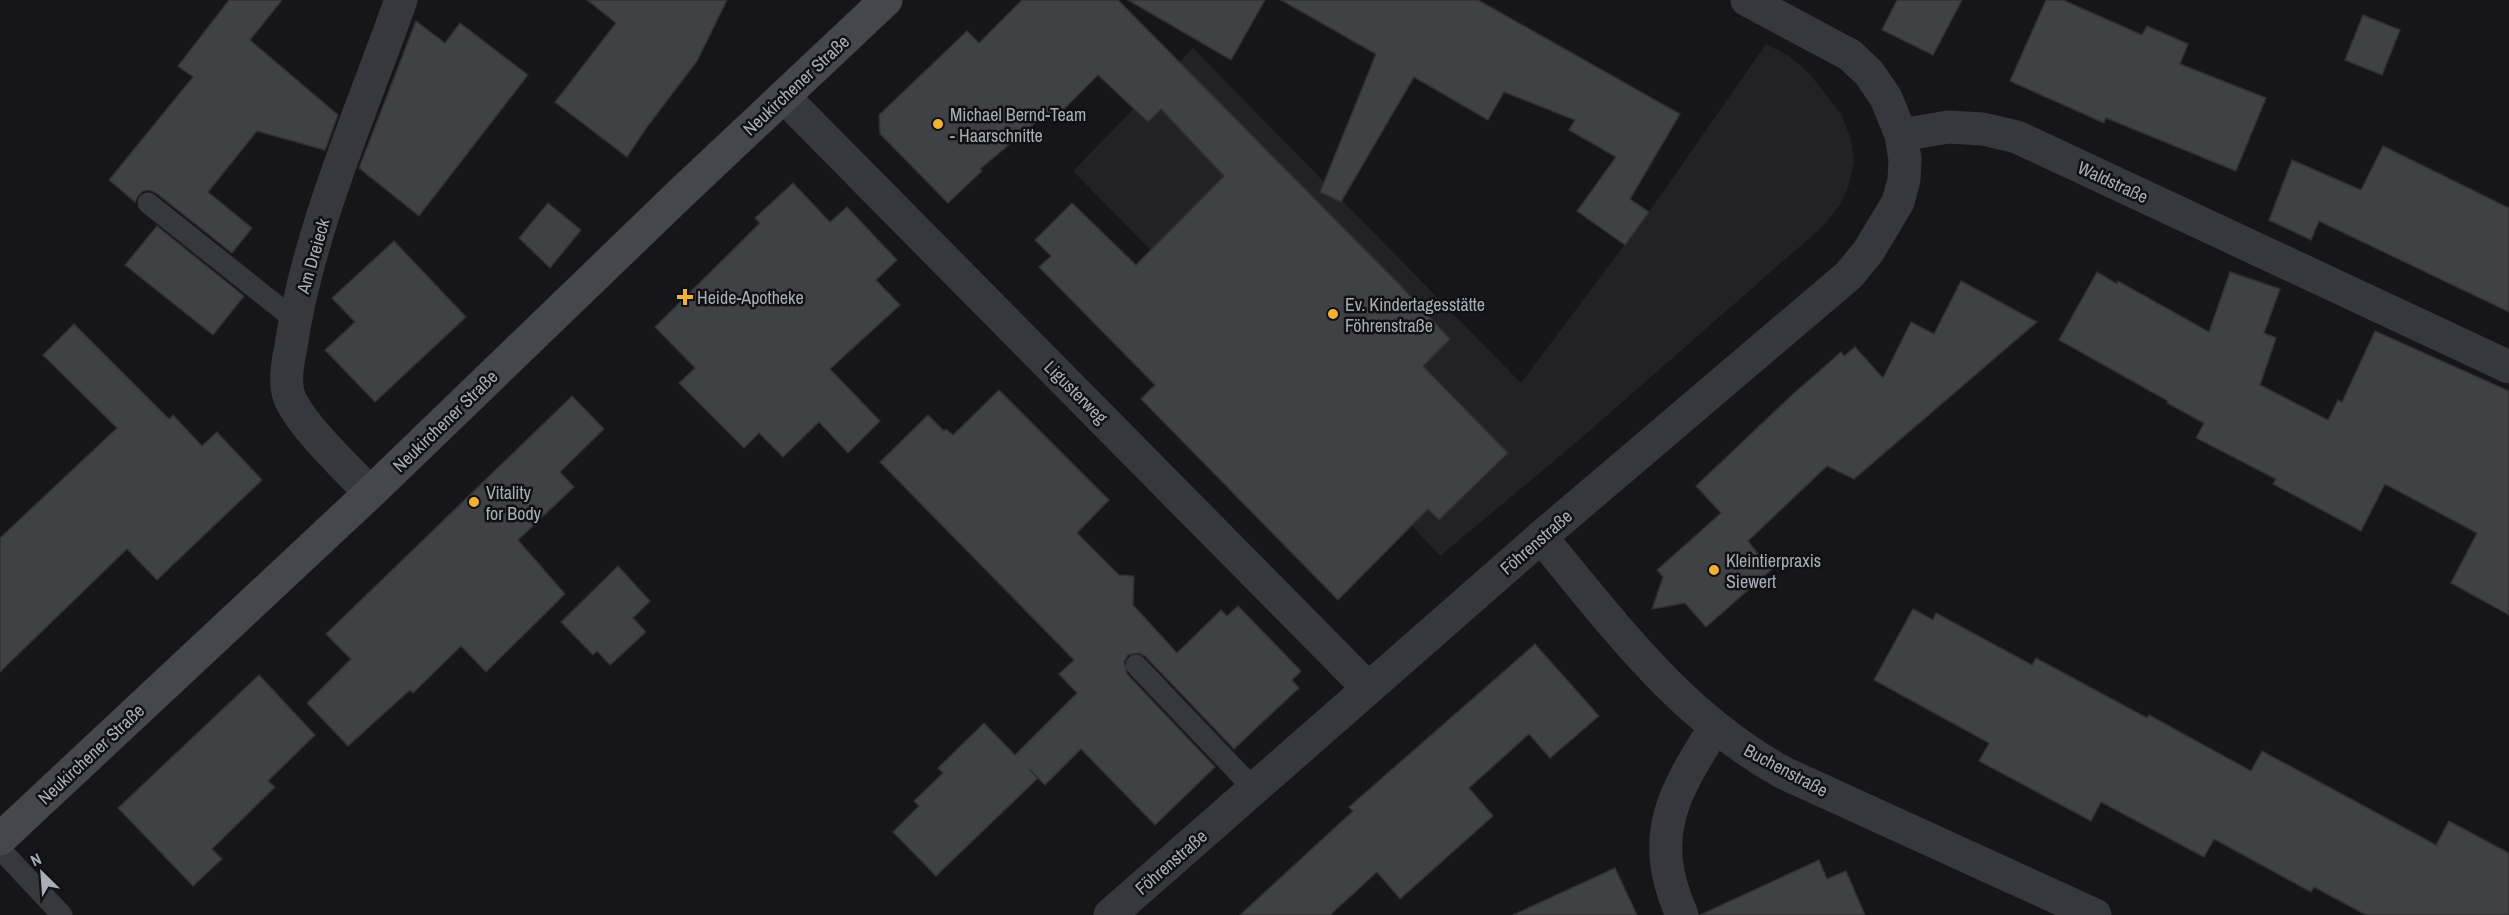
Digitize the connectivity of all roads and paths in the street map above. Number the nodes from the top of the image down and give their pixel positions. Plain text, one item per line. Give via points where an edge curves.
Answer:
1 (401, 0) edge
2 (886, 0) edge
3 (1747, 0) edge
4 (784, 96) junction
5 (1900, 135) junction
6 (148, 203) dead end
7 (295, 320) junction
8 (2509, 368) edge
9 (369, 493) junction
10 (1542, 537) junction
11 (1136, 665) dead end
12 (1368, 688) junction
13 (1715, 727) junction
14 (1254, 789) junction
15 (0, 839) edge
16 (0, 849) edge
17 (62, 915) edge
18 (1110, 915) edge
19 (1682, 915) edge
20 (2095, 915) edge

1 - 7 street, Am Dreieck via 321,222
2 - 4 street, Neukirchener Straße
3 - 5 street via 1850,56 1869,73 1886,98
4 - 9 street, Neukirchener Straße
4 - 12 street, Ligusterweg
5 - 8 street, Waldstraße via 1948,127 1983,129 2017,137
5 - 10 street, Föhrenstraße via 1905,180 1898,202 1849,275
6 - 7 lane
7 - 9 street, Am Dreieck via 287,369 288,394 298,414
9 - 15 street, Neukirchener Straße
10 - 12 street, Föhrenstraße
10 - 13 street, Buchenstraße via 1674,693
11 - 14 lane
12 - 14 street, Föhrenstraße
13 - 19 street via 1682,780 1668,827 1665,859 1670,888
13 - 20 street, Buchenstraße via 1784,773
14 - 18 street, Föhrenstraße
16 - 17 lane

